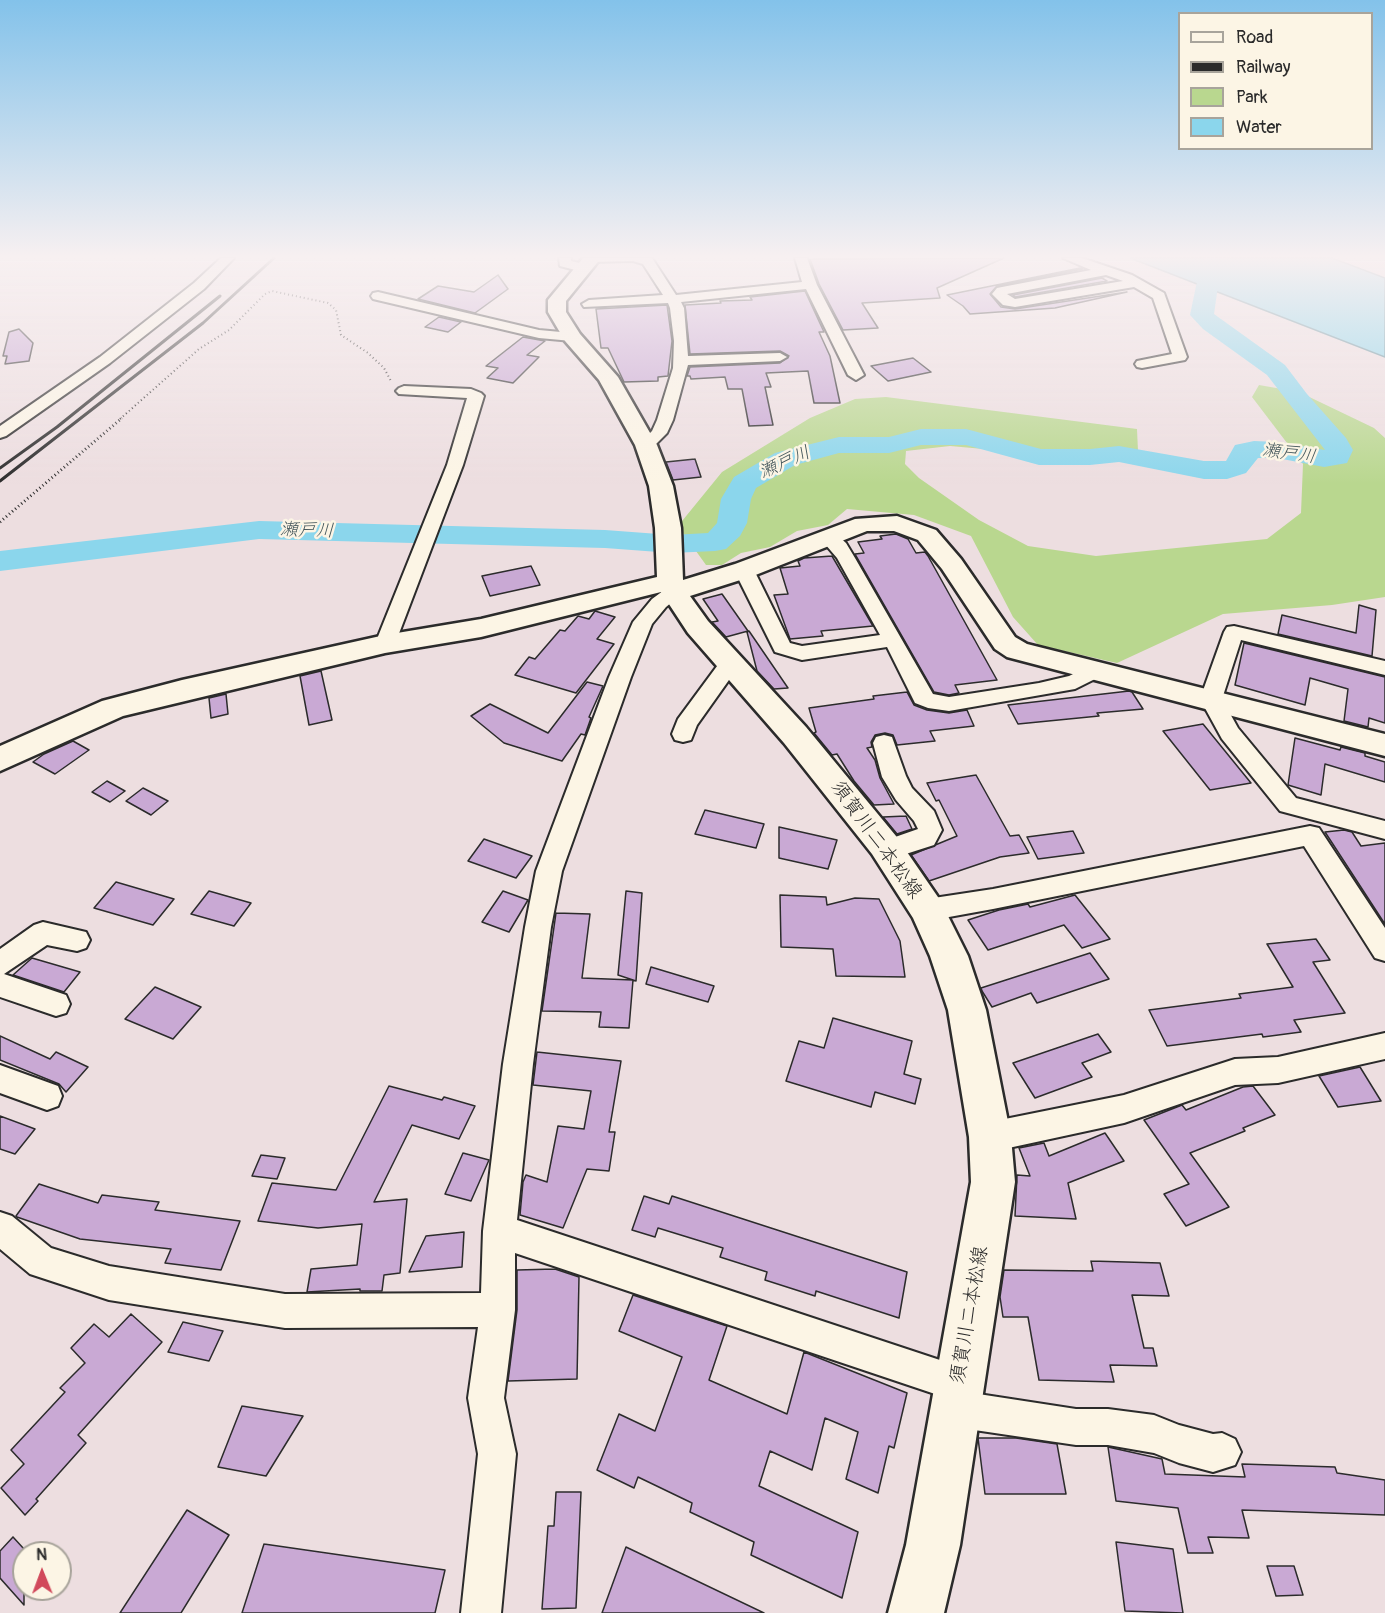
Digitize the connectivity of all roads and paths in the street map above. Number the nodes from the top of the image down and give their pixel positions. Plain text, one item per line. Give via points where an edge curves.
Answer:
1 (139, 333) edge
2 (224, 333) edge
3 (340, 333) edge
4 (536, 333) edge
5 (570, 333) edge
6 (680, 333) edge
7 (835, 333) edge
8 (1172, 333) edge
9 (572, 337) junction
10 (780, 357) dead end
11 (681, 361) junction
12 (1142, 364) dead end
13 (856, 375) dead end
14 (404, 391) joint
15 (0, 433) edge
16 (646, 445) junction
17 (0, 522) edge
18 (828, 537) junction
19 (744, 570) junction
20 (671, 582) junction
21 (893, 640) junction
22 (385, 644) junction
23 (730, 663) junction
24 (1385, 668) edge
25 (1092, 672) junction
26 (1211, 699) junction
27 (683, 734) dead end
28 (884, 743) dead end
29 (1385, 745) edge
30 (0, 760) edge
31 (1288, 805) junction
32 (1385, 830) edge
33 (1310, 835) junction
34 (887, 850) junction
35 (927, 910) junction
36 (77, 940) dead end
37 (1385, 950) edge
38 (0, 964) edge
39 (0, 985) edge
40 (56, 1004) dead end
41 (1385, 1046) edge
42 (0, 1079) edge
43 (47, 1096) dead end
44 (990, 1137) junction
45 (0, 1228) edge
46 (499, 1231) junction
47 (498, 1310) junction
48 (956, 1397) junction
49 (1222, 1452) dead end
50 (481, 1613) edge
51 (916, 1613) edge

1 - 15 street
2 - 17 path via 200,349
3 - 14 path via 384,368 394,390
4 - 9 street
5 - 9 main road
6 - 11 street
7 - 13 street
8 - 12 street via 1180,357
9 - 16 main road via 608,377
10 - 11 street
11 - 16 street via 665,420 659,433
14 - 22 street via 476,396 455,465
16 - 20 main road via 661,486
18 - 19 main road
18 - 21 street via 846,558
18 - 25 main road via 876,522 922,532 952,565 1005,643 1017,651
19 - 20 main road
19 - 21 street via 782,647 802,653
20 - 22 main road via 481,628
20 - 23 main road, 須賀川二本松線 via 698,627
20 - 46 street via 643,622 549,871 529,983
21 - 25 street via 922,698 937,703 1039,690 1075,682
22 - 30 main road via 113,708
23 - 27 street via 686,724
23 - 34 main road, 須賀川二本松線 via 795,735
24 - 26 street via 1234,632
25 - 26 main road
26 - 29 main road
26 - 31 street via 1230,733
28 - 34 street via 894,777 925,817 930,830 926,838
31 - 32 street
31 - 33 street
33 - 35 street
33 - 37 street
34 - 35 main road, 須賀川二本松線
35 - 44 main road, 須賀川二本松線 via 949,956 967,1010
36 - 38 street via 43,933
39 - 40 street
41 - 44 street via 1278,1070 1235,1072 1124,1109
42 - 43 street
44 - 48 main road, 須賀川二本松線 via 993,1182
45 - 47 street via 42,1262 110,1283 285,1311
46 - 47 street
46 - 48 street
47 - 50 street via 486,1398 497,1454
48 - 49 street via 1076,1427 1154,1434 1179,1444
48 - 51 main road, 須賀川二本松線 via 933,1545

